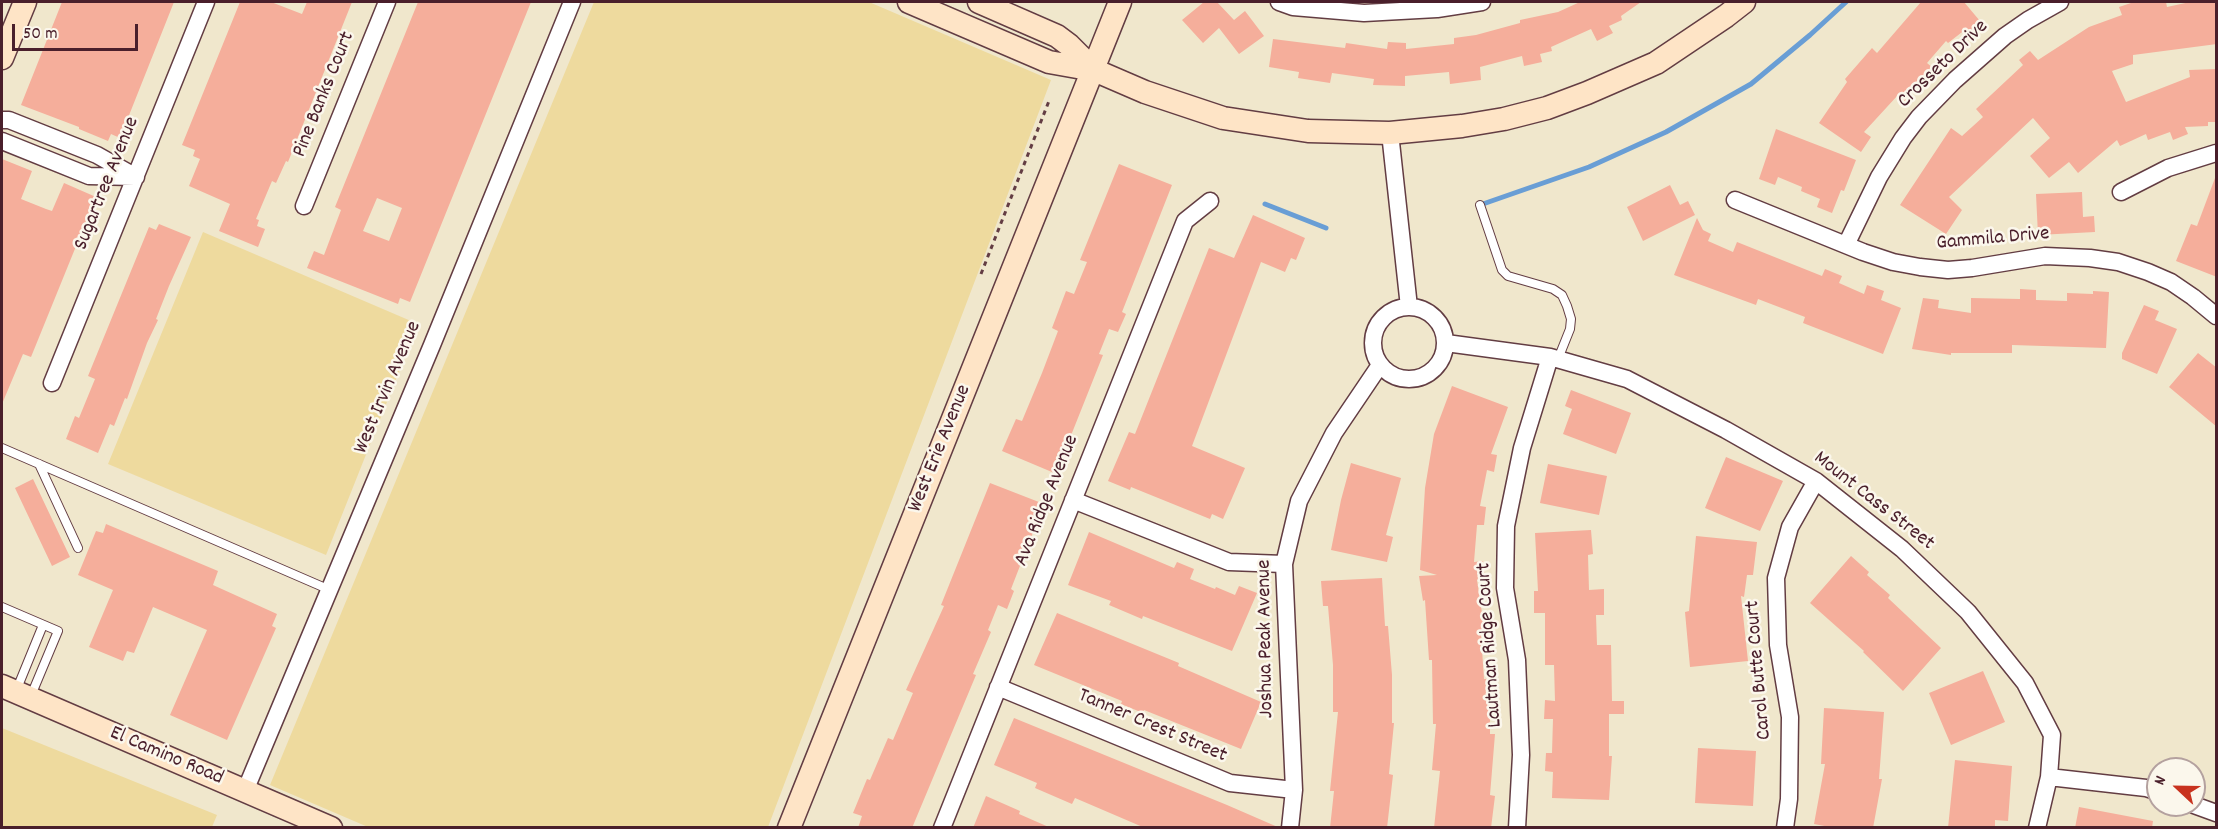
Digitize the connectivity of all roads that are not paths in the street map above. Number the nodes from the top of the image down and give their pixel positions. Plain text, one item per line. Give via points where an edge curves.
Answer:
1 (25, 2) edge
2 (206, 2) edge
3 (387, 2) edge
4 (572, 2) edge
5 (909, 2) edge
6 (979, 2) edge
7 (1120, 2) edge
8 (1279, 2) edge
9 (1482, 2) edge
10 (1744, 2) edge
11 (2060, 2) edge
12 (2, 58) edge
13 (1094, 70) junction
14 (2, 120) edge
15 (1390, 133) junction
16 (2, 141) edge
17 (2217, 153) edge
18 (136, 177) junction
19 (2121, 192) dead end
20 (1735, 200) dead end
21 (1210, 201) dead end
22 (1480, 205) dead end
23 (304, 206) dead end
24 (1846, 245) junction
25 (1409, 307) junction
26 (2217, 316) edge
27 (1446, 343) junction
28 (1554, 358) junction
29 (1380, 364) junction
30 (52, 383) dead end
31 (2, 448) edge
32 (39, 464) junction
33 (1816, 481) junction
34 (1073, 500) junction
35 (78, 548) dead end
36 (1284, 564) junction
37 (330, 590) junction
38 (2, 607) edge
39 (43, 625) junction
40 (998, 687) junction
41 (16, 692) edge
42 (2049, 777) junction
43 (2146, 788) edge
44 (1294, 790) junction
45 (245, 791) junction
46 (332, 828) edge
47 (789, 828) edge
48 (942, 828) edge
49 (1290, 828) edge
50 (1517, 828) edge
51 (1785, 828) edge
52 (2037, 828) edge

1 - 12 street
2 - 18 street, Sugartree Avenue
3 - 23 street, Pine Banks Court
4 - 37 street, West Irvin Avenue
5 - 13 street via 1049,62
6 - 13 street via 1057,36
7 - 13 street, West Erie Avenue
8 - 9 street via 1293,7 1373,13
10 - 15 street via 1656,63 1577,97 1504,119
11 - 24 street, Crosseto Drive via 2005,36 1919,117 1879,177
13 - 15 street via 1223,118 1308,131
13 - 47 street, West Erie Avenue
14 - 18 street via 97,155
15 - 25 street
16 - 18 street via 89,176
17 - 19 street via 2168,168
18 - 30 street, Sugartree Avenue
20 - 24 street, Gammila Drive
21 - 34 street, Ava Ridge Avenue via 1185,221
22 - 28 lane via 1502,270 1508,276 1562,295 1571,319 1570,329
24 - 26 street, Gammila Drive via 1893,262 1948,270 2045,256 2118,262 2171,282
25 - 27 street via 1435,318
25 - 29 street via 1390,312 1377,327 1373,346
27 - 28 street, Mount Cass Street
27 - 29 street via 1437,367 1423,377 1395,377
28 - 33 street, Mount Cass Street via 1627,379
28 - 50 street, Lautman Ridge Court via 1522,448 1506,526 1505,588 1517,660 1521,755
29 - 36 street, Joshua Peak Avenue via 1334,433 1299,501
31 - 32 lane
32 - 35 lane
32 - 37 lane
33 - 42 street, Mount Cass Street via 1902,549 1968,612 2025,683 2052,735
33 - 51 street, Carol Butte Court via 1790,527 1776,578 1778,645 1790,717
34 - 36 street via 1229,562
34 - 40 street, Ava Ridge Avenue
36 - 44 street, Joshua Peak Avenue
37 - 45 street, West Irvin Avenue
38 - 39 lane
39 - 41 lane
39 - 41 lane via 58,631
40 - 44 street, Tanner Crest Street via 1230,783
40 - 48 street, Ava Ridge Avenue
41 - 45 street, El Camino Road
42 - 43 street
42 - 52 street, Mount Cass Street
44 - 49 street, Joshua Peak Avenue
45 - 46 street, El Camino Road

